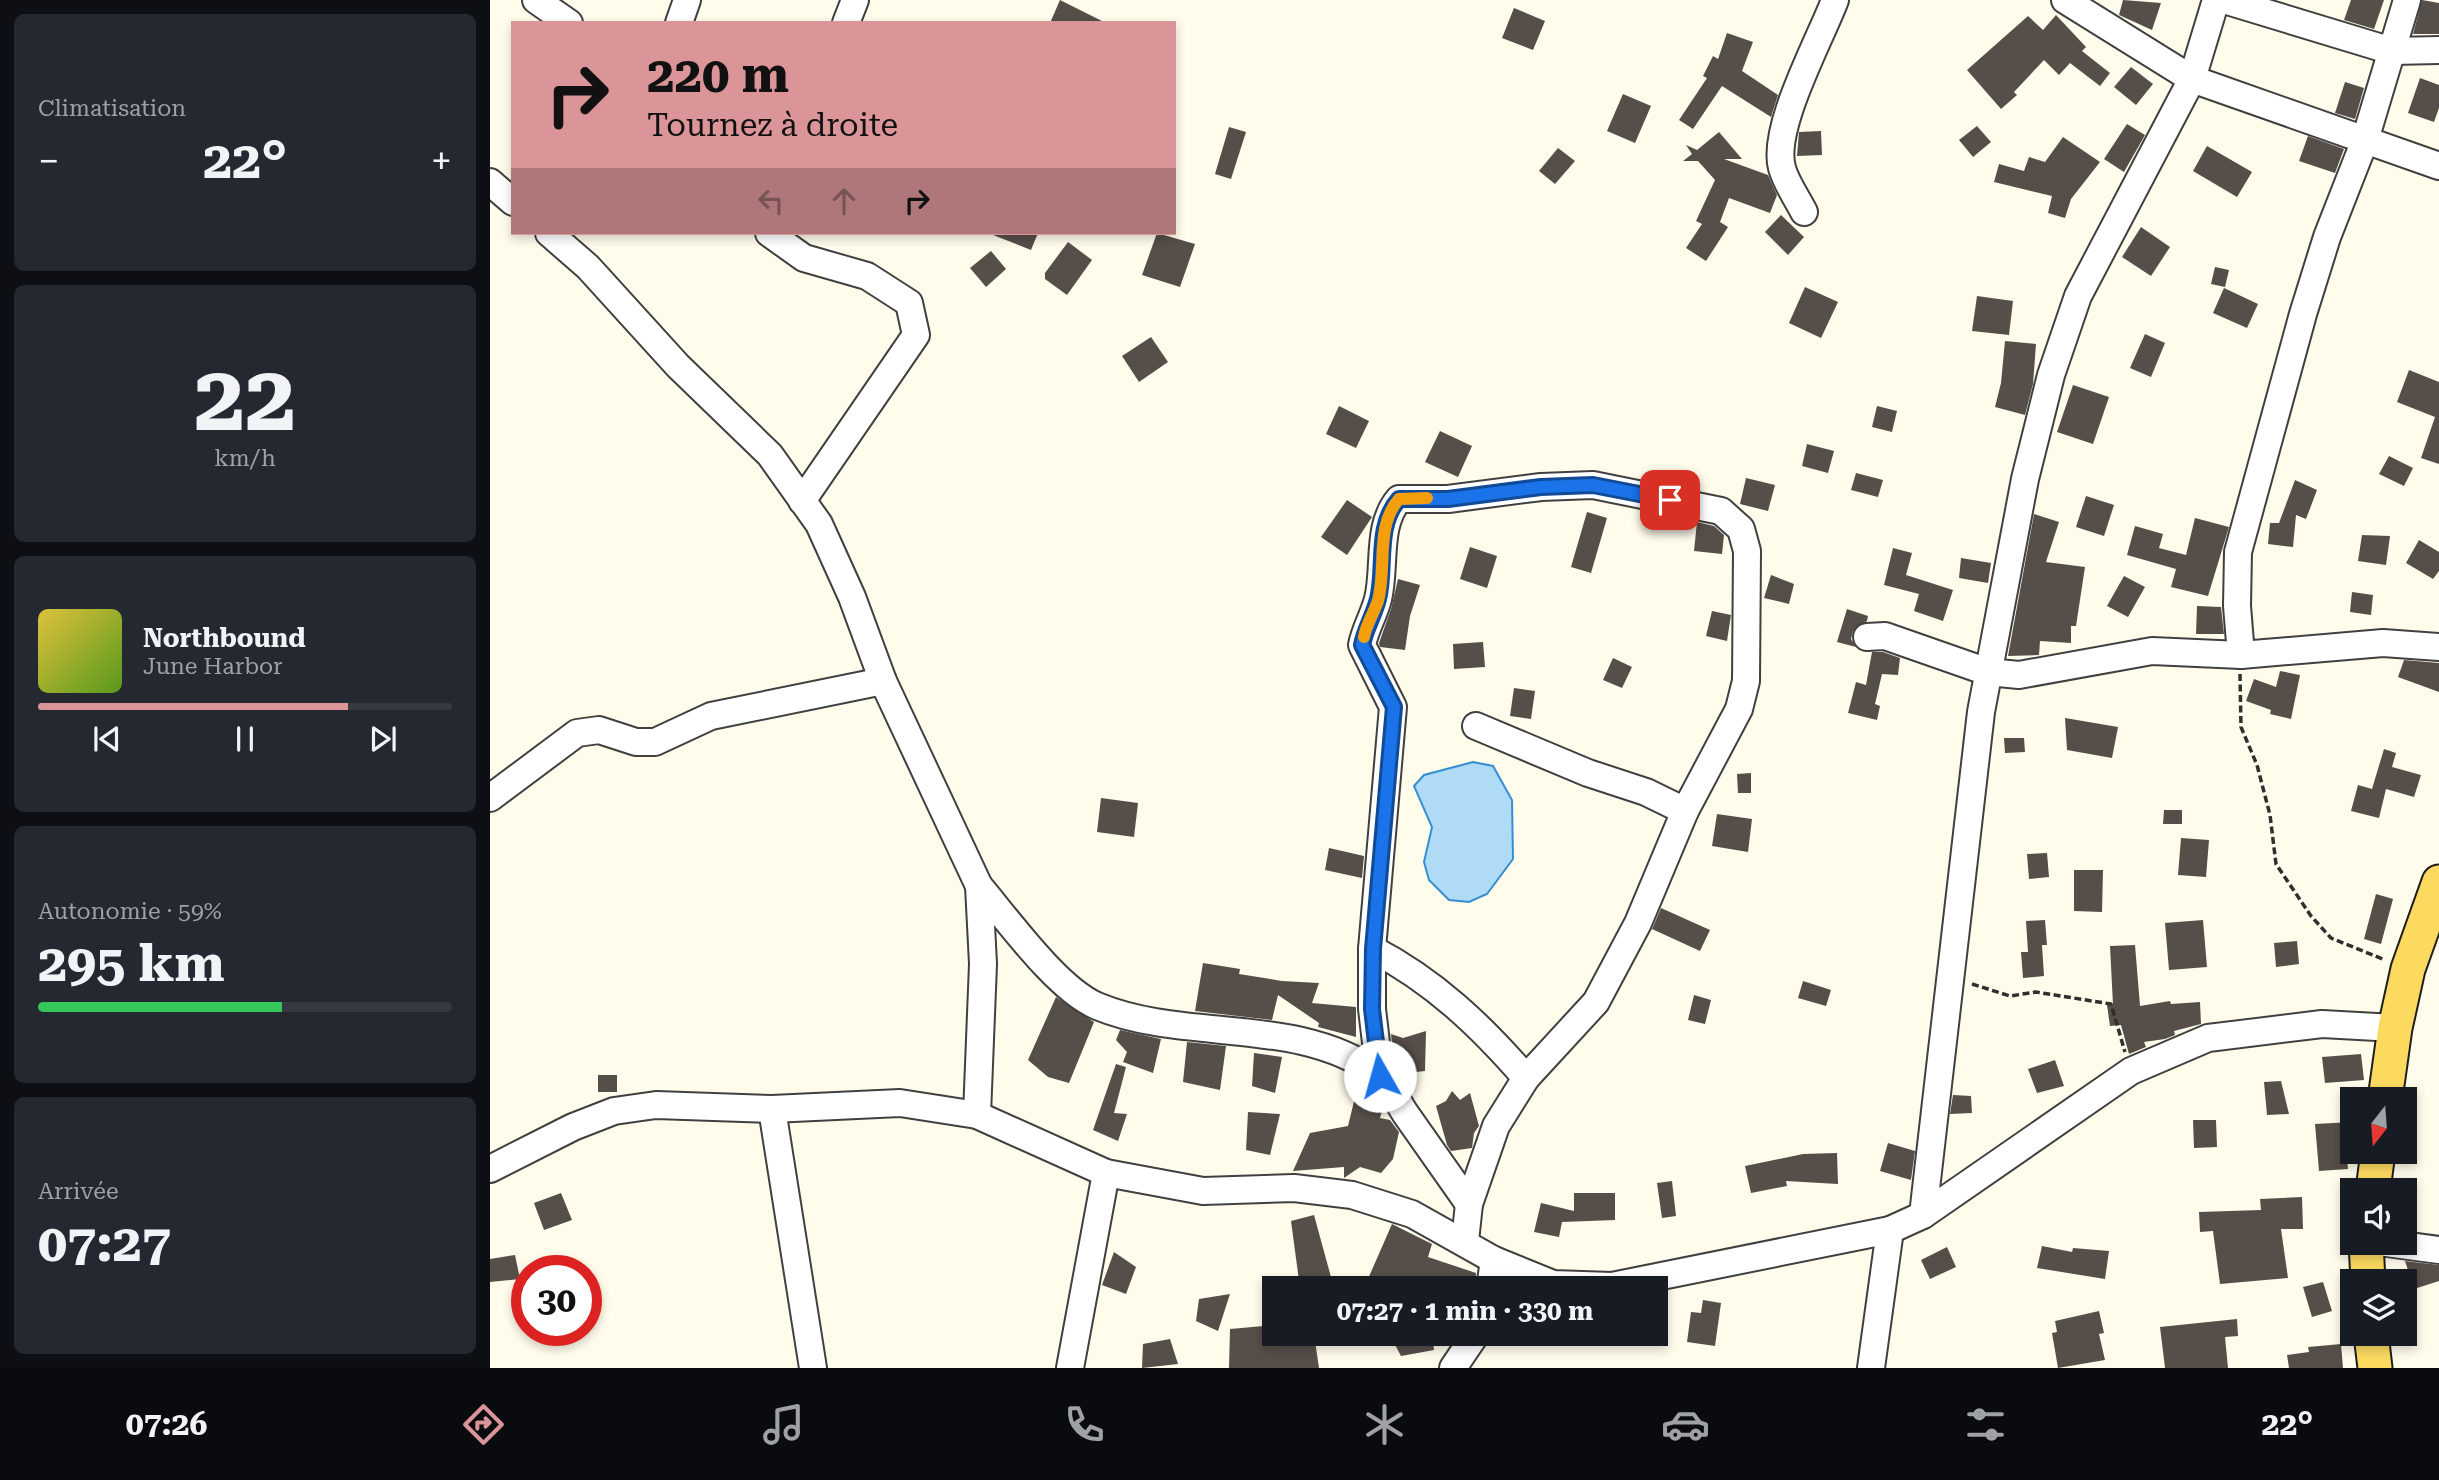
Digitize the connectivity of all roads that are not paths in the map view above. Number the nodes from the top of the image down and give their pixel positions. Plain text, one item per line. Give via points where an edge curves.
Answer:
1 (536, 0) edge
2 (687, 0) edge
3 (855, 0) edge
4 (1835, 0) edge
5 (2065, 0) edge
6 (2216, 0) edge
7 (2224, 0) edge
8 (2407, 0) edge
9 (566, 21) edge
10 (680, 21) edge
11 (847, 21) edge
12 (2439, 50) edge
13 (2392, 51) junction
14 (2192, 79) junction
15 (2365, 140) junction
16 (2439, 166) edge
17 (490, 182) edge
18 (511, 200) edge
19 (1804, 212) dead end
20 (551, 235) edge
21 (772, 235) edge
22 (802, 501) junction
23 (1867, 637) dead end
24 (2439, 647) edge
25 (2241, 655) junction
26 (1988, 672) junction
27 (883, 681) junction
28 (1476, 726) dead end
29 (490, 798) edge
30 (1685, 811) junction
31 (2439, 881) edge
32 (979, 886) junction
33 (2432, 920) edge
34 (1373, 949) junction
35 (2395, 1028) junction
36 (1380, 1076) junction
37 (1526, 1078) junction
38 (2387, 1087) edge
39 (772, 1109) junction
40 (977, 1115) junction
41 (490, 1169) edge
42 (1106, 1173) junction
43 (1469, 1204) junction
44 (1923, 1215) junction
45 (1890, 1230) junction
46 (1465, 1241) junction
47 (2417, 1247) edge
48 (2439, 1250) edge
49 (1494, 1260) junction
50 (1492, 1276) edge
51 (1528, 1276) edge
52 (1662, 1276) edge
53 (1468, 1346) edge
54 (2372, 1346) edge
55 (813, 1368) edge
56 (1070, 1368) edge
57 (1453, 1368) edge
58 (1871, 1368) edge
59 (2375, 1368) edge

1 - 9 street
2 - 10 street
3 - 11 street
4 - 19 street via 1782,137 1782,167
5 - 14 street
6 - 14 street
7 - 13 street
8 - 13 street
12 - 13 street
13 - 15 street
14 - 15 street
14 - 26 street via 2078,296 2025,479
15 - 16 street
15 - 25 street via 2303,314 2238,552
17 - 18 street
20 - 22 street via 588,267 678,366 769,455
21 - 22 street via 804,258 867,276 909,303 916,335
22 - 27 street via 819,524
23 - 26 street via 1893,638
24 - 25 street via 2383,643
25 - 26 street via 2152,651 2044,673
26 - 44 street
27 - 29 street via 711,716 655,742 636,742 599,730 577,733
27 - 32 street
28 - 30 street
30 - 34 street via 1740,709 1746,681 1747,551 1741,528 1721,511 1593,485 1448,499 1399,499 1380,554 1378,600 1362,645 1394,707
30 - 37 street via 1638,923 1596,1002
31 - 33 main road
32 - 36 street via 1063,982 1096,1006 1145,1019 1256,1033 1327,1048
32 - 40 street via 983,964
33 - 35 main road via 2408,969
34 - 36 street via 1372,1009
34 - 37 street via 1432,984
35 - 38 main road
35 - 44 street via 2322,1024 2208,1038 2131,1071
36 - 43 street
37 - 43 street via 1496,1126
39 - 40 street via 900,1103
39 - 41 street via 656,1105 614,1111
39 - 55 street
40 - 42 street
42 - 46 street via 1203,1191 1294,1188 1352,1195 1412,1214
42 - 56 street
43 - 46 street
44 - 45 street
45 - 52 street
45 - 58 street
46 - 49 street
47 - 48 street
49 - 50 street
49 - 51 street
53 - 57 street
54 - 59 main road

